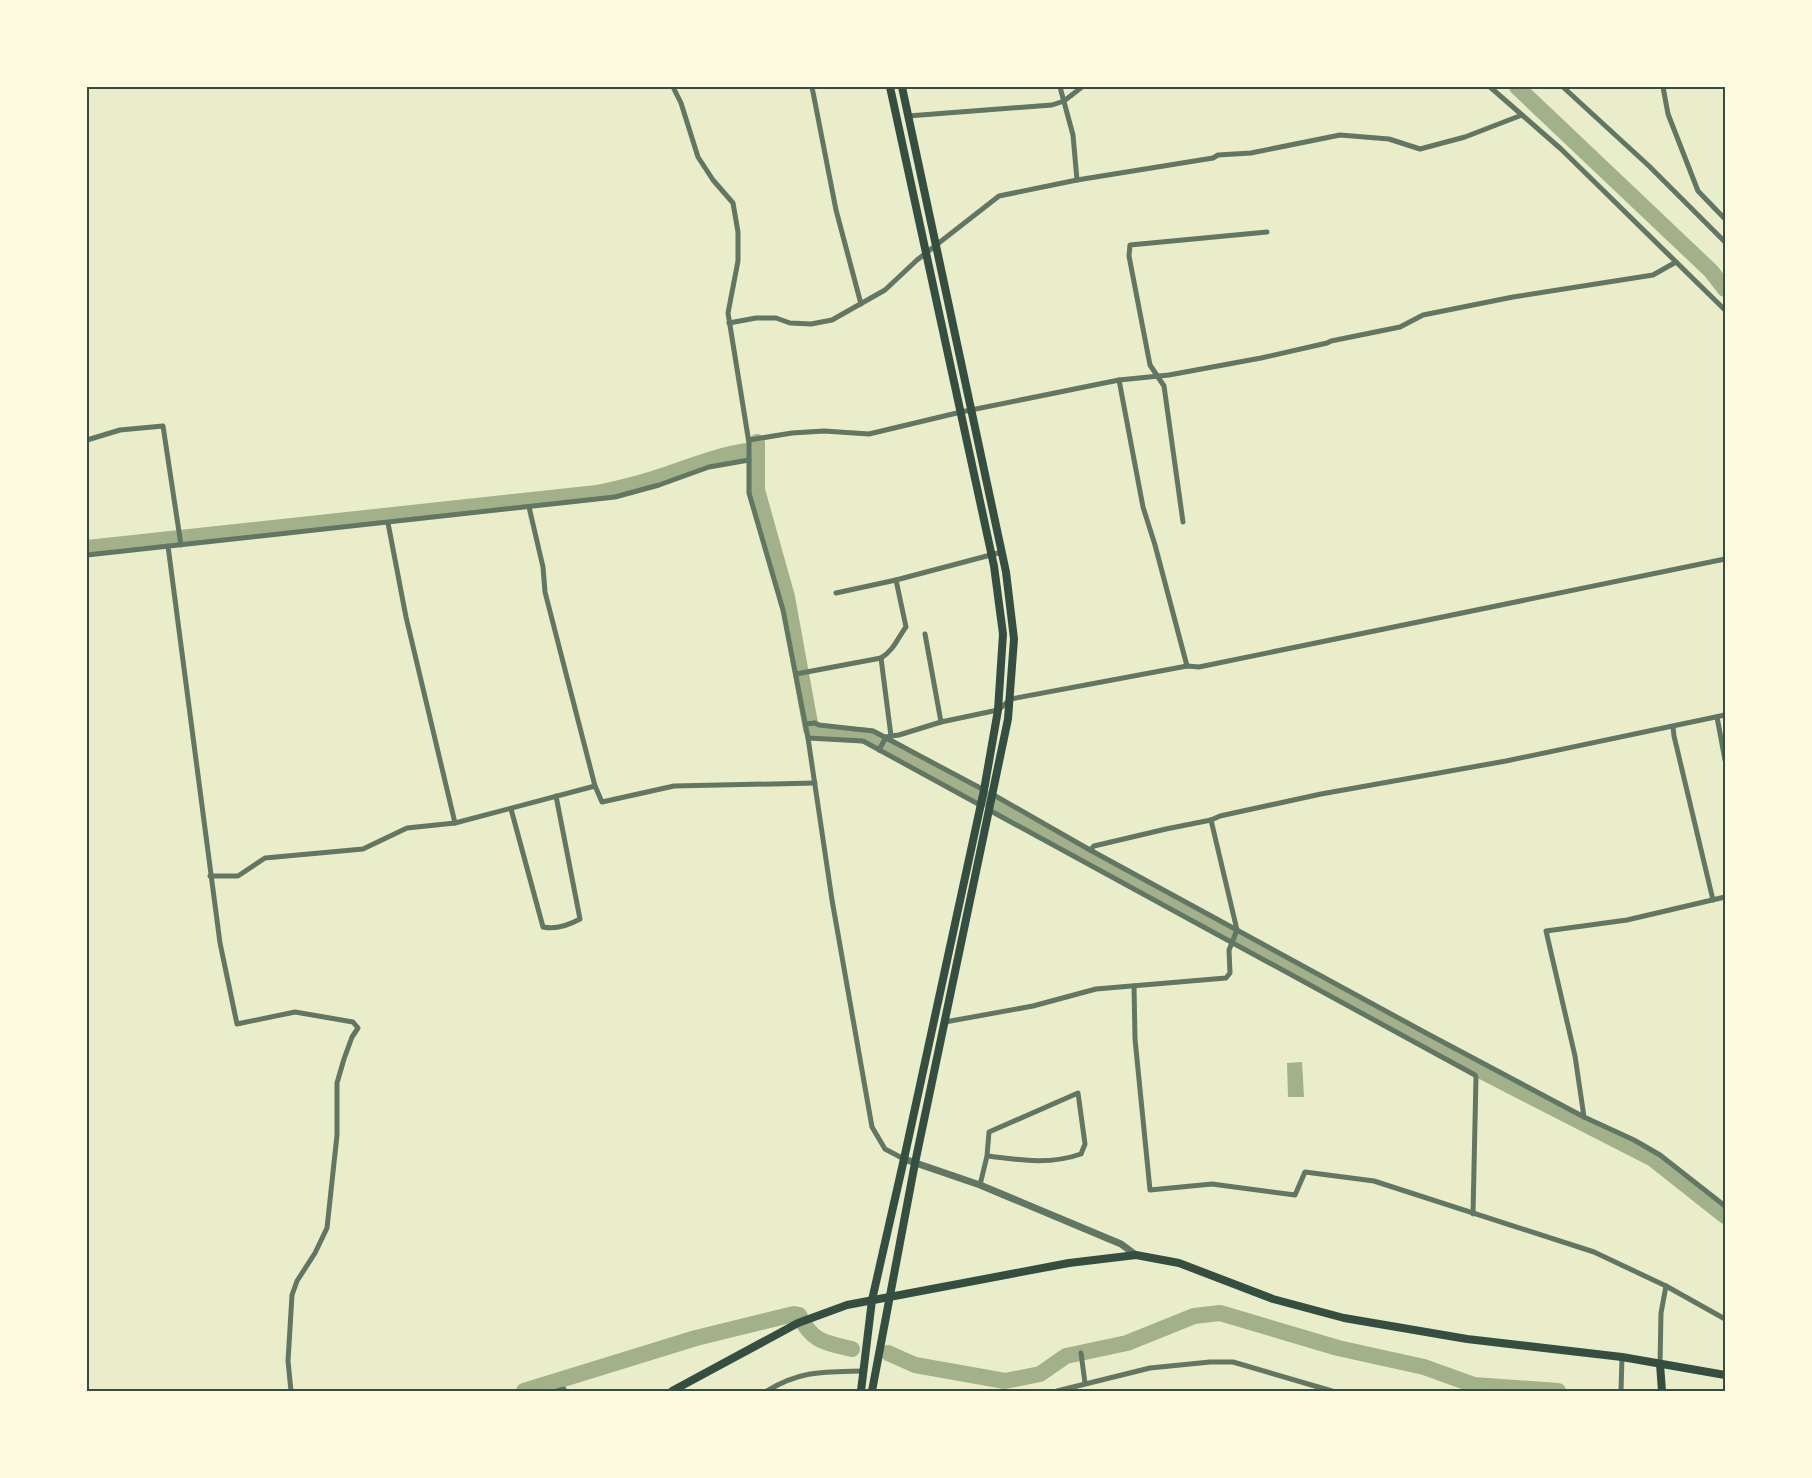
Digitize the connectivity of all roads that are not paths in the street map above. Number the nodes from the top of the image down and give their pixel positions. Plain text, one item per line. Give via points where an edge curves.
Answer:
1 (673, 87) edge
2 (812, 87) edge
3 (890, 87) edge
4 (902, 87) edge
5 (1060, 87) edge
6 (1082, 87) edge
7 (1490, 87) edge
8 (1563, 87) edge
9 (1663, 87) edge
10 (1064, 101) junction
11 (1522, 115) junction
12 (908, 116) junction
13 (1077, 180) junction
14 (1725, 219) edge
15 (1267, 232) dead end
16 (1725, 242) edge
17 (936, 246) junction
18 (927, 253) junction
19 (1676, 262) junction
20 (861, 304) junction
21 (1725, 310) edge
22 (729, 323) junction
23 (1158, 375) junction
24 (1119, 380) junction
25 (972, 411) junction
26 (962, 412) junction
27 (87, 440) edge
28 (749, 440) junction
29 (749, 454) junction
30 (529, 507) junction
31 (1183, 522) dead end
32 (388, 523) junction
33 (181, 545) junction
34 (168, 546) junction
35 (1002, 552) junction
36 (992, 554) junction
37 (87, 555) edge
38 (1725, 559) edge
39 (896, 580) junction
40 (836, 593) dead end
41 (926, 633) dead end
42 (881, 658) junction
43 (1187, 666) junction
44 (799, 674) junction
45 (1011, 699) junction
46 (998, 710) junction
47 (1725, 715) edge
48 (1717, 717) junction
49 (941, 722) junction
50 (808, 724) junction
51 (1673, 727) junction
52 (888, 737) junction
53 (808, 738) junction
54 (881, 748) junction
55 (1725, 759) edge
56 (815, 783) junction
57 (595, 786) junction
58 (983, 791) junction
59 (556, 796) junction
60 (992, 796) junction
61 (981, 803) junction
62 (511, 808) junction
63 (990, 808) junction
64 (1211, 820) junction
65 (455, 823) junction
66 (1090, 850) junction
67 (210, 876) junction
68 (1725, 897) edge
69 (1713, 900) junction
70 (1237, 931) junction
71 (1232, 942) junction
72 (1134, 986) junction
73 (945, 1022) junction
74 (1584, 1117) junction
75 (987, 1156) junction
76 (904, 1159) junction
77 (915, 1163) junction
78 (980, 1185) junction
79 (1725, 1206) edge
80 (1473, 1214) junction
81 (1136, 1255) junction
82 (1666, 1286) junction
83 (889, 1296) junction
84 (872, 1300) junction
85 (1725, 1318) edge
86 (1081, 1353) dead end
87 (1622, 1357) junction
88 (1660, 1364) junction
89 (863, 1371) junction
90 (1725, 1375) edge
91 (1085, 1383) junction
92 (1318, 1389) edge
93 (291, 1391) edge
94 (672, 1391) edge
95 (767, 1391) edge
96 (861, 1391) edge
97 (872, 1391) edge
98 (1057, 1391) edge
99 (1332, 1391) edge
100 (1621, 1391) edge
101 (1662, 1391) edge

1 - 22 street via 698,157 733,203 738,261
2 - 20 street via 836,210
3 - 18 main road
4 - 12 main road
5 - 10 street
6 - 10 street
7 - 11 street
8 - 16 street
9 - 14 street via 1668,114 1698,190
10 - 12 street
10 - 13 street
11 - 13 street via 1466,137 1420,149 1389,139 1340,135
11 - 19 street
12 - 17 main road
13 - 17 street via 999,196
15 - 23 street via 1130,245 1150,365
17 - 18 street
17 - 25 main road
18 - 20 street via 885,290
18 - 26 main road
19 - 21 street
19 - 23 street via 1653,275 1491,301 1424,315 1400,327 1272,356
20 - 22 street via 831,320 811,324 776,318
22 - 28 street
23 - 24 street
23 - 31 street via 1164,386
24 - 25 street
24 - 43 street via 1143,507
25 - 26 street
25 - 35 main road
26 - 28 street via 869,434 814,431
26 - 36 main road
27 - 33 street via 120,430 163,426
28 - 29 street
29 - 30 street via 615,497
29 - 44 street via 749,493
30 - 32 street
30 - 57 street via 545,592
32 - 33 street
32 - 65 street
33 - 34 street
34 - 37 street
34 - 67 street
35 - 36 street
35 - 45 main road via 1014,639
36 - 39 street
36 - 46 main road via 1003,634
38 - 43 street via 1199,667
39 - 40 street
39 - 42 street via 906,627 891,651
41 - 49 street
42 - 44 street
42 - 52 street
43 - 45 street
44 - 50 street
45 - 46 street
45 - 60 main road
46 - 49 street
46 - 58 main road
47 - 48 street
48 - 51 street
48 - 55 street
49 - 52 street
50 - 52 street via 873,731
50 - 53 street
51 - 64 street via 1321,794
51 - 69 street
52 - 54 street
52 - 58 street
53 - 54 street via 863,741
53 - 56 street
54 - 61 street
56 - 57 street via 674,786 602,802
56 - 76 street via 872,1127 885,1149
57 - 59 street
58 - 61 main road
59 - 62 street
59 - 62 street via 579,919 570,925 543,927
60 - 63 main road
60 - 66 street
61 - 76 main road
62 - 65 street
63 - 71 street
63 - 73 main road
64 - 66 street via 1166,828
64 - 70 street
65 - 67 street via 407,828 363,849 265,858 238,876
66 - 70 street
67 - 93 street via 237,1024 295,1012 353,1022 358,1028 337,1083 337,1135 327,1228 292,1295 288,1361
68 - 69 street
69 - 74 street via 1627,920 1546,931 1575,1056
70 - 71 street
70 - 74 street
71 - 72 street via 1230,973 1226,978
71 - 80 street via 1476,1077
72 - 73 street via 1096,989 1033,1006
72 - 80 street via 1135,1039 1150,1190 1212,1184 1295,1195 1305,1172 1374,1181
73 - 77 main road
74 - 79 street via 1660,1155
75 - 75 street via 1028,1161 1081,1154 1085,1144 1078,1093 989,1132
75 - 78 street
76 - 77 street
76 - 84 main road
77 - 78 street
77 - 83 main road
78 - 81 street via 1121,1244
80 - 82 street via 1594,1252
81 - 83 main road via 1069,1263
81 - 87 main road via 1179,1263 1273,1299 1344,1318 1467,1339
82 - 85 street
82 - 88 street
83 - 84 main road
83 - 97 main road
84 - 89 main road
84 - 94 main road via 798,1323
86 - 91 street
87 - 88 main road
87 - 100 street
88 - 90 main road
88 - 101 main road
89 - 95 street via 816,1373 790,1379
89 - 96 main road
91 - 92 street via 1150,1368 1233,1362
91 - 98 street
92 - 99 street

